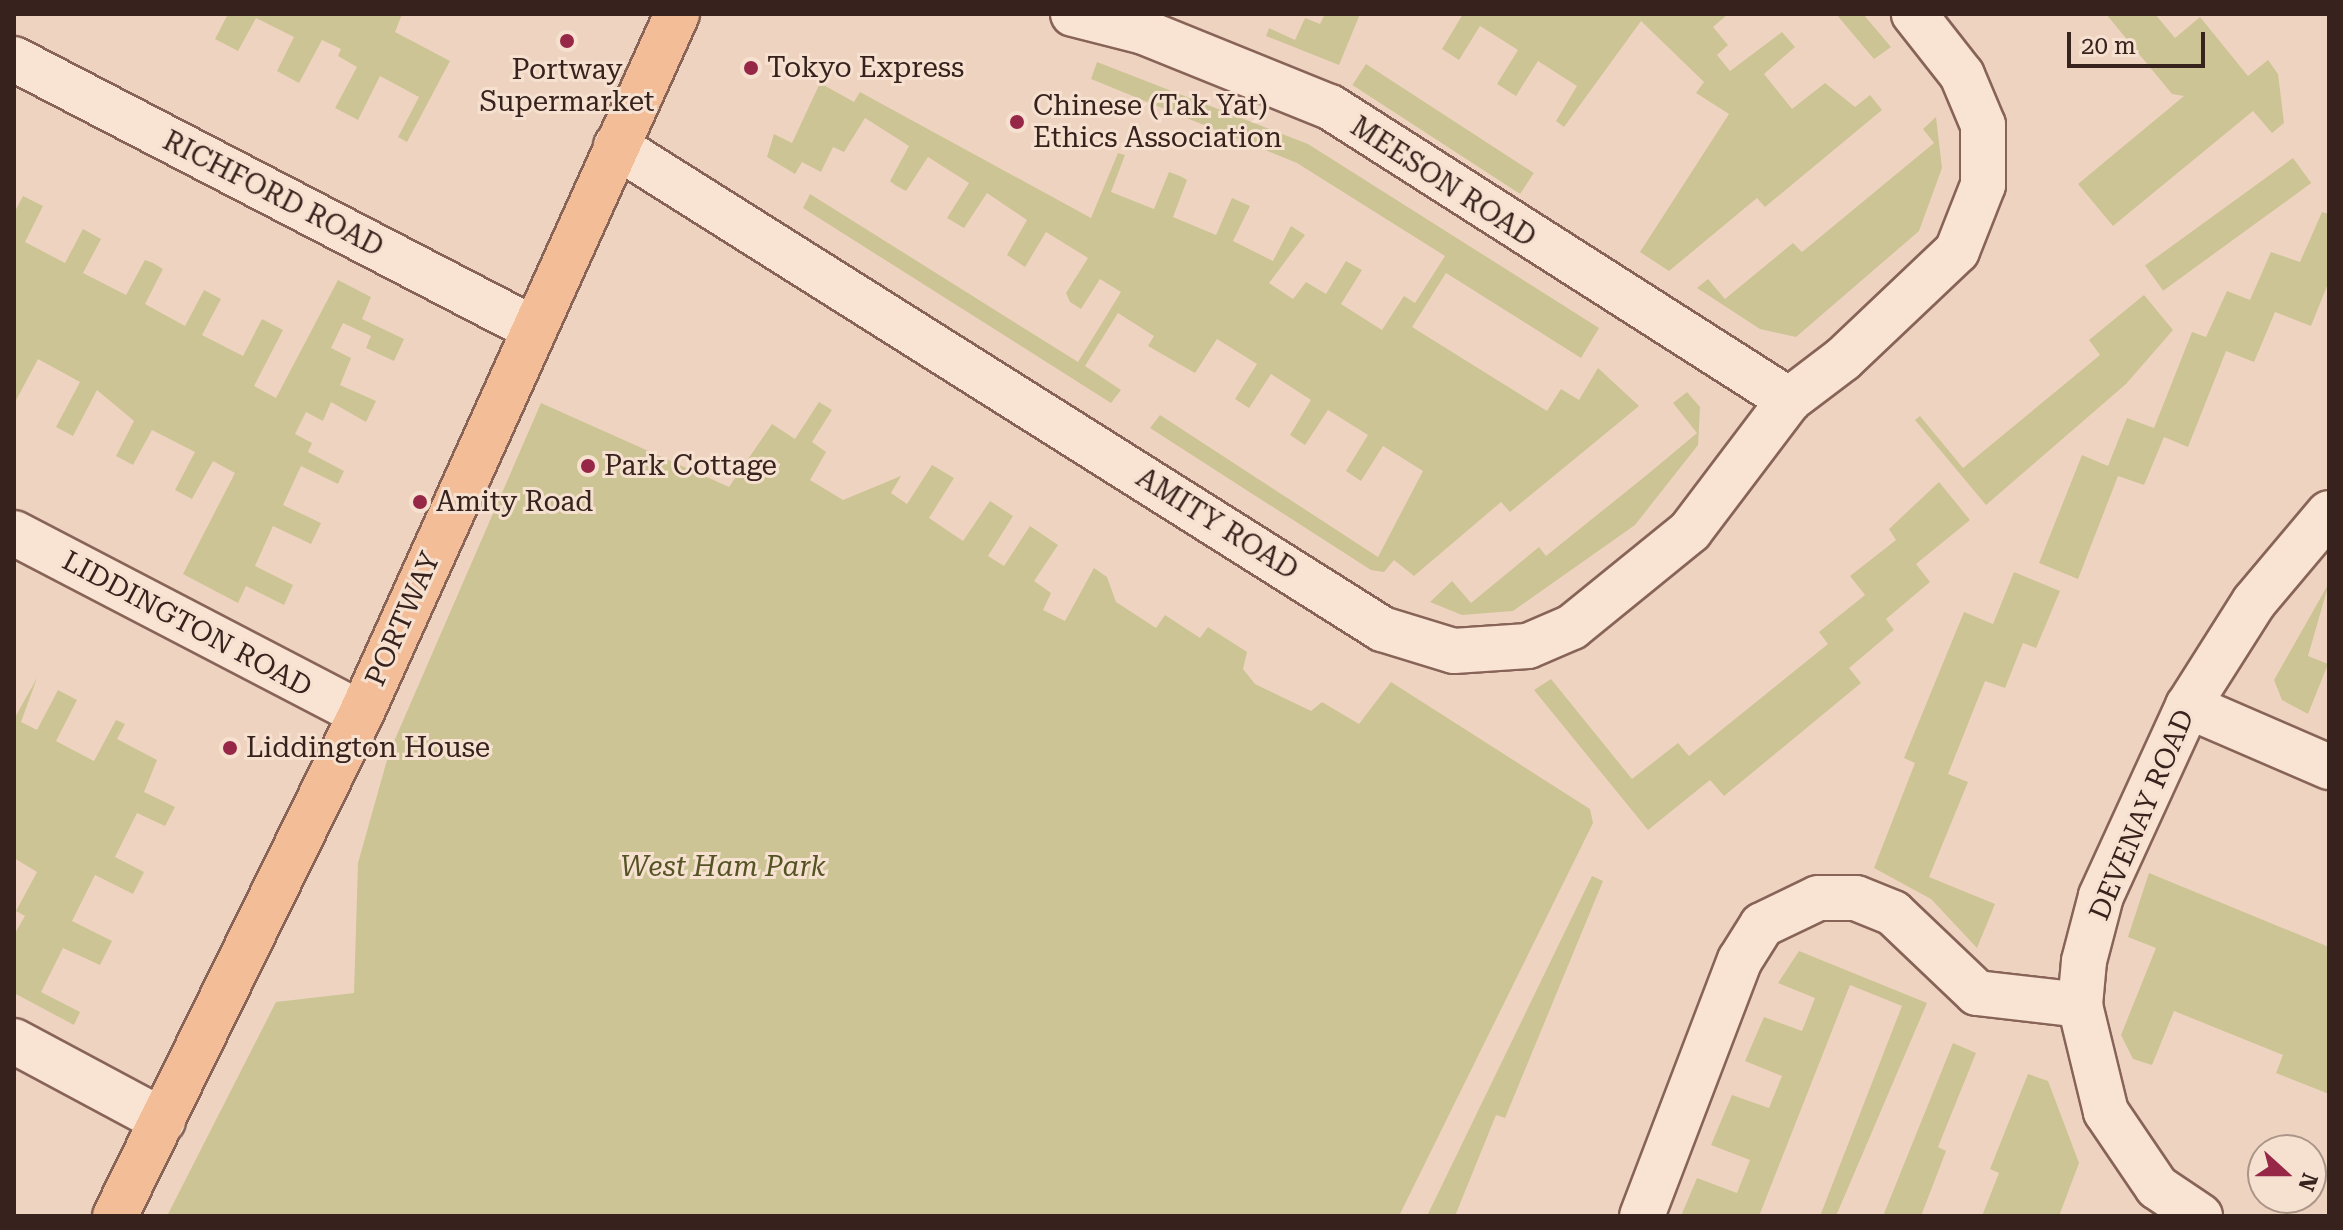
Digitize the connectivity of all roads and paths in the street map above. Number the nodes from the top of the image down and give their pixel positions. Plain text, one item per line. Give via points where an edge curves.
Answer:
1 (677, 14) edge
2 (1073, 14) edge
3 (1914, 14) edge
4 (1148, 23) edge
5 (14, 59) edge
6 (616, 146) junction
7 (532, 328) junction
8 (1789, 400) junction
9 (2329, 513) edge
10 (14, 533) edge
11 (2188, 706) junction
12 (361, 714) junction
13 (2329, 767) edge
14 (2080, 1005) junction
15 (14, 1041) edge
16 (163, 1121) junction
17 (115, 1216) edge
18 (1642, 1216) edge
19 (2200, 1216) edge

1 - 6 main road, PORTWAY
2 - 4 street, MEESON ROAD
3 - 8 street, AMITY ROAD via 1962,75 1983,125 1983,185 1957,251 1937,276
4 - 8 street, MEESON ROAD via 1330,107
5 - 7 street, RICHFORD ROAD
6 - 7 main road, PORTWAY
6 - 8 street, AMITY ROAD via 1382,629 1420,645 1528,646 1572,627 1690,531
7 - 12 main road, PORTWAY
9 - 11 street, DEVENAY ROAD via 2254,602
10 - 12 street, LIDDINGTON ROAD
11 - 13 street
11 - 14 street, DEVENAY ROAD via 2101,896
12 - 16 main road, PORTWAY
14 - 18 street via 1977,993 1893,913 1856,898 1818,898 1790,911 1762,925 1740,960
14 - 19 street, DEVENAY ROAD via 2106,1112 2157,1187
15 - 16 street
16 - 17 main road, PORTWAY

